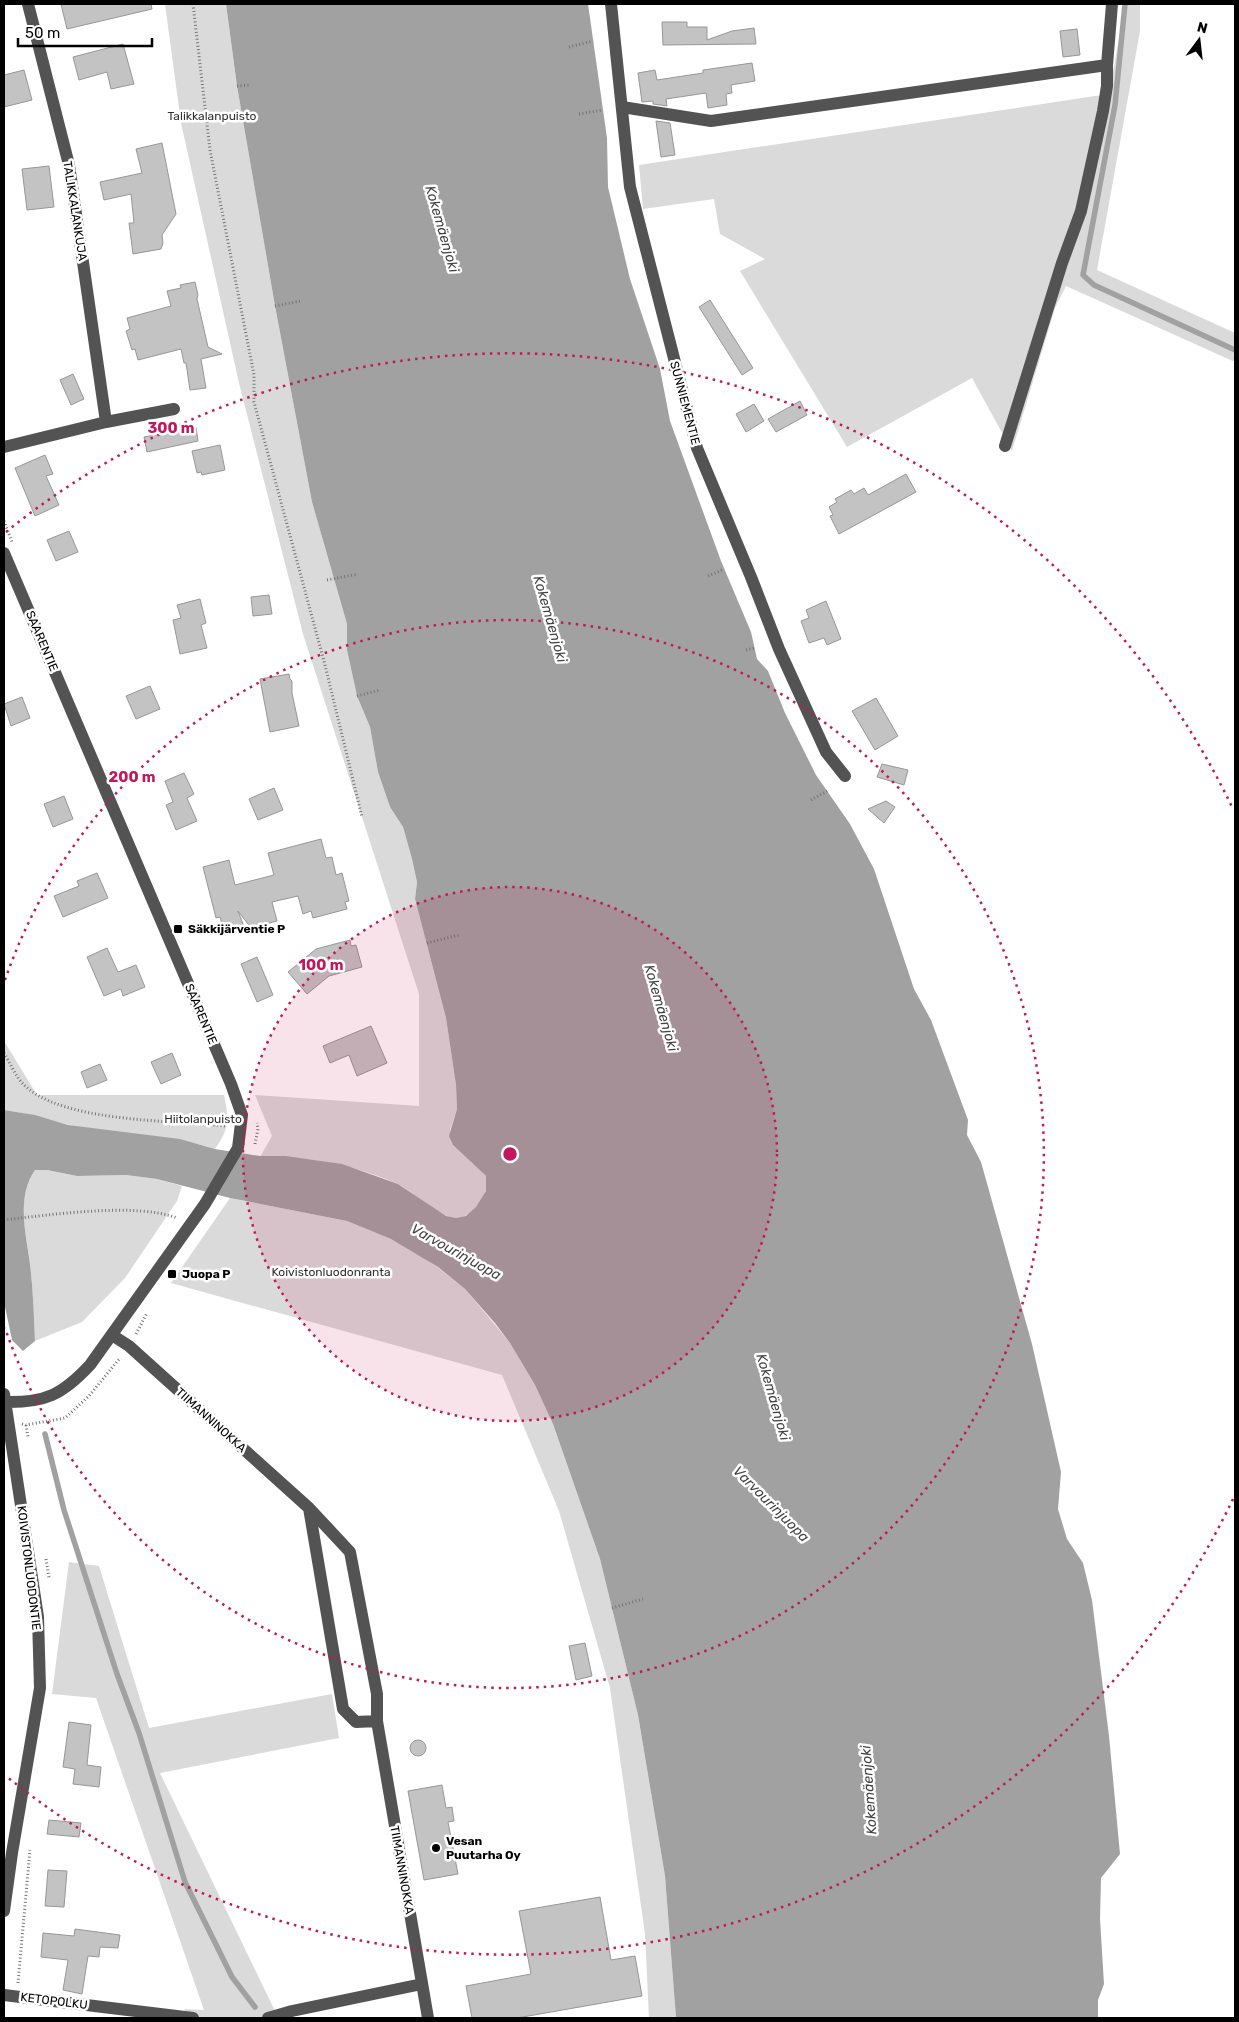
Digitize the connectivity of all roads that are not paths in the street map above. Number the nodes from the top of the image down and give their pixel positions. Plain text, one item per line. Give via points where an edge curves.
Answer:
1 (28, 4) edge
2 (611, 4) edge
3 (1112, 4) edge
4 (1107, 65) junction
5 (622, 107) junction
6 (174, 409) dead end
7 (106, 422) junction
8 (4, 446) edge
9 (1005, 446) dead end
10 (4, 553) edge
11 (845, 776) dead end
12 (112, 1335) junction
13 (4, 1399) edge
14 (309, 1508) junction
15 (377, 1721) junction
16 (4, 1911) edge
17 (422, 1984) junction
18 (4, 1995) edge
19 (193, 2018) edge
20 (268, 2018) edge
21 (428, 2018) edge

1 - 7 street, TALIKKALANKUJA via 69,165
2 - 5 street, SUNNIEMENTIE
3 - 4 street
4 - 5 street via 711,121
4 - 9 street via 1103,111 1081,211
5 - 11 street, SUNNIEMENTIE via 630,187 697,448 798,692 826,752
6 - 7 street
7 - 8 street
10 - 12 street, SAARENTIE via 242,1115 238,1148 205,1204
12 - 13 street, SAARENTIE via 76,1381 55,1395 31,1401
12 - 14 street, TIIMANNINOKKA via 129,1346
13 - 16 street, KOIVISTONLUODONTIE via 38,1617 40,1688
14 - 15 street, TIIMANNINOKKA via 350,1552 377,1694
14 - 15 street via 343,1709 356,1722
15 - 17 street, TIIMANNINOKKA
17 - 20 street
17 - 21 street, TIIMANNINOKKA
18 - 19 street, KETOPOLKU

